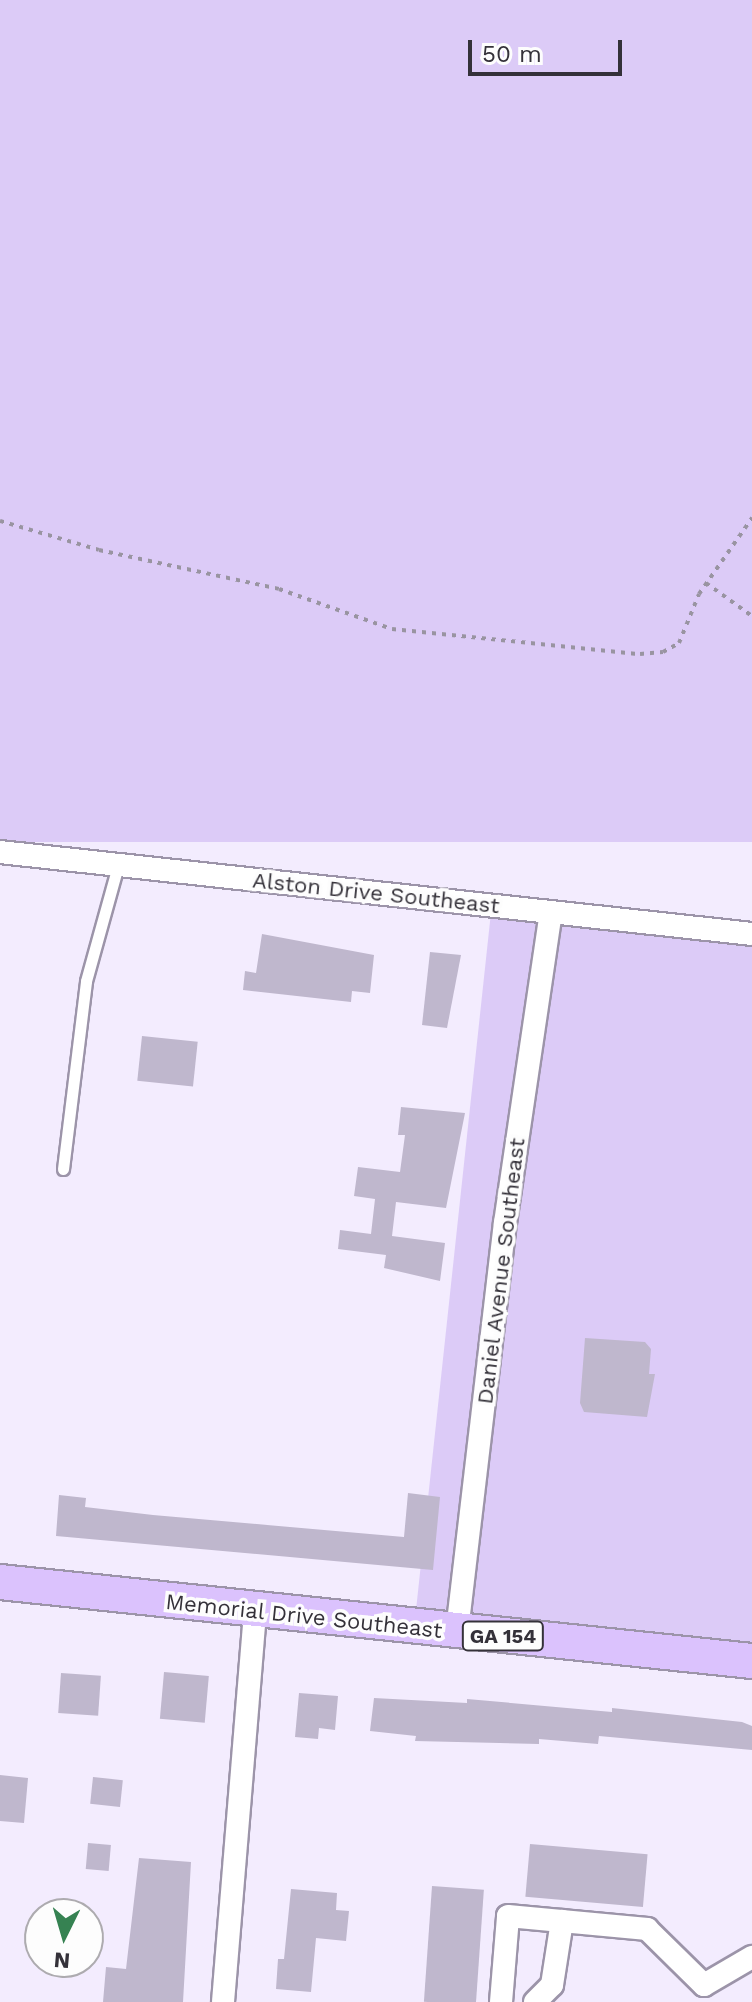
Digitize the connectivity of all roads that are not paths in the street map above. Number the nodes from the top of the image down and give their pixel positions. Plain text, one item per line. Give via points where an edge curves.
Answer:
1 (0, 852) edge
2 (118, 866) junction
3 (551, 912) junction
4 (752, 934) edge
5 (63, 1169) dead end
6 (0, 1582) edge
7 (255, 1613) junction
8 (457, 1631) junction
9 (752, 1661) edge
10 (562, 1921) junction
11 (752, 1957) edge
12 (223, 2002) edge
13 (501, 2002) edge
14 (535, 2002) edge

1 - 2 street, Alston Drive Southeast
2 - 3 street, Alston Drive Southeast
2 - 5 lane via 86,981
3 - 4 street, Alston Drive Southeast
3 - 8 street, Daniel Avenue Southeast via 505,1223
6 - 7 main road, Memorial Drive Southeast / GA 154
7 - 8 main road, Memorial Drive Southeast / GA 154
7 - 12 street
8 - 9 main road, Memorial Drive Southeast / GA 154
10 - 11 street via 647,1929 704,1985
10 - 13 street via 508,1916
10 - 14 street via 556,1974

